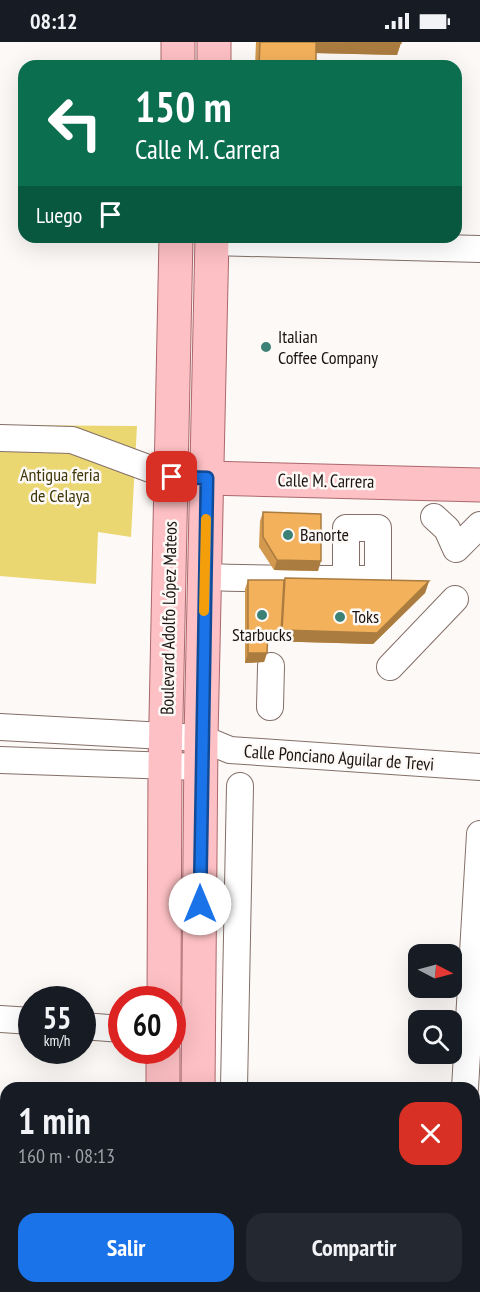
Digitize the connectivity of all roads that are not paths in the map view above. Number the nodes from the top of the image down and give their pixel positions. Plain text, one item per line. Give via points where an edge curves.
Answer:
1 (178, 42) edge
2 (214, 42) edge
3 (178, 60) edge
4 (214, 60) edge
5 (176, 243) edge
6 (212, 243) edge
7 (319, 243) edge
8 (480, 249) edge
9 (0, 438) edge
10 (172, 477) junction
11 (207, 478) junction
12 (480, 485) edge
13 (434, 517) dead end
14 (480, 525) edge
15 (205, 577) junction
16 (346, 579) edge
17 (454, 599) dead end
18 (271, 666) dead end
19 (390, 667) dead end
20 (270, 707) dead end
21 (0, 727) edge
22 (166, 751) junction
23 (201, 753) junction
24 (0, 760) edge
25 (480, 767) edge
26 (240, 786) dead end
27 (480, 834) edge
28 (164, 986) edge
29 (0, 1019) edge
30 (18, 1020) edge
31 (163, 1064) edge
32 (163, 1082) edge
33 (198, 1082) edge
34 (234, 1082) edge
35 (465, 1082) edge

1 - 3 main road
2 - 4 main road
5 - 10 main road, Boulevard Adolfo López Mateos
6 - 11 main road, Boulevard Adolfo López Mateos
7 - 8 street
9 - 10 street, Calle M. Carrera via 72,440
10 - 11 street, Calle M. Carrera
10 - 22 main road, Boulevard Adolfo López Mateos
11 - 12 main road, Calle M. Carrera
11 - 15 main road, Boulevard Adolfo López Mateos
13 - 14 street via 447,529 456,549
15 - 16 street
15 - 23 main road, Boulevard Adolfo López Mateos
17 - 19 street
18 - 20 street
21 - 22 street
22 - 23 street
22 - 24 street
22 - 28 main road, Boulevard Adolfo López Mateos
23 - 25 street, Calle Ponciano Aguilar de Trevi via 230,750
23 - 33 main road, Boulevard Adolfo López Mateos
26 - 34 street
27 - 35 street
29 - 30 street
31 - 32 main road

